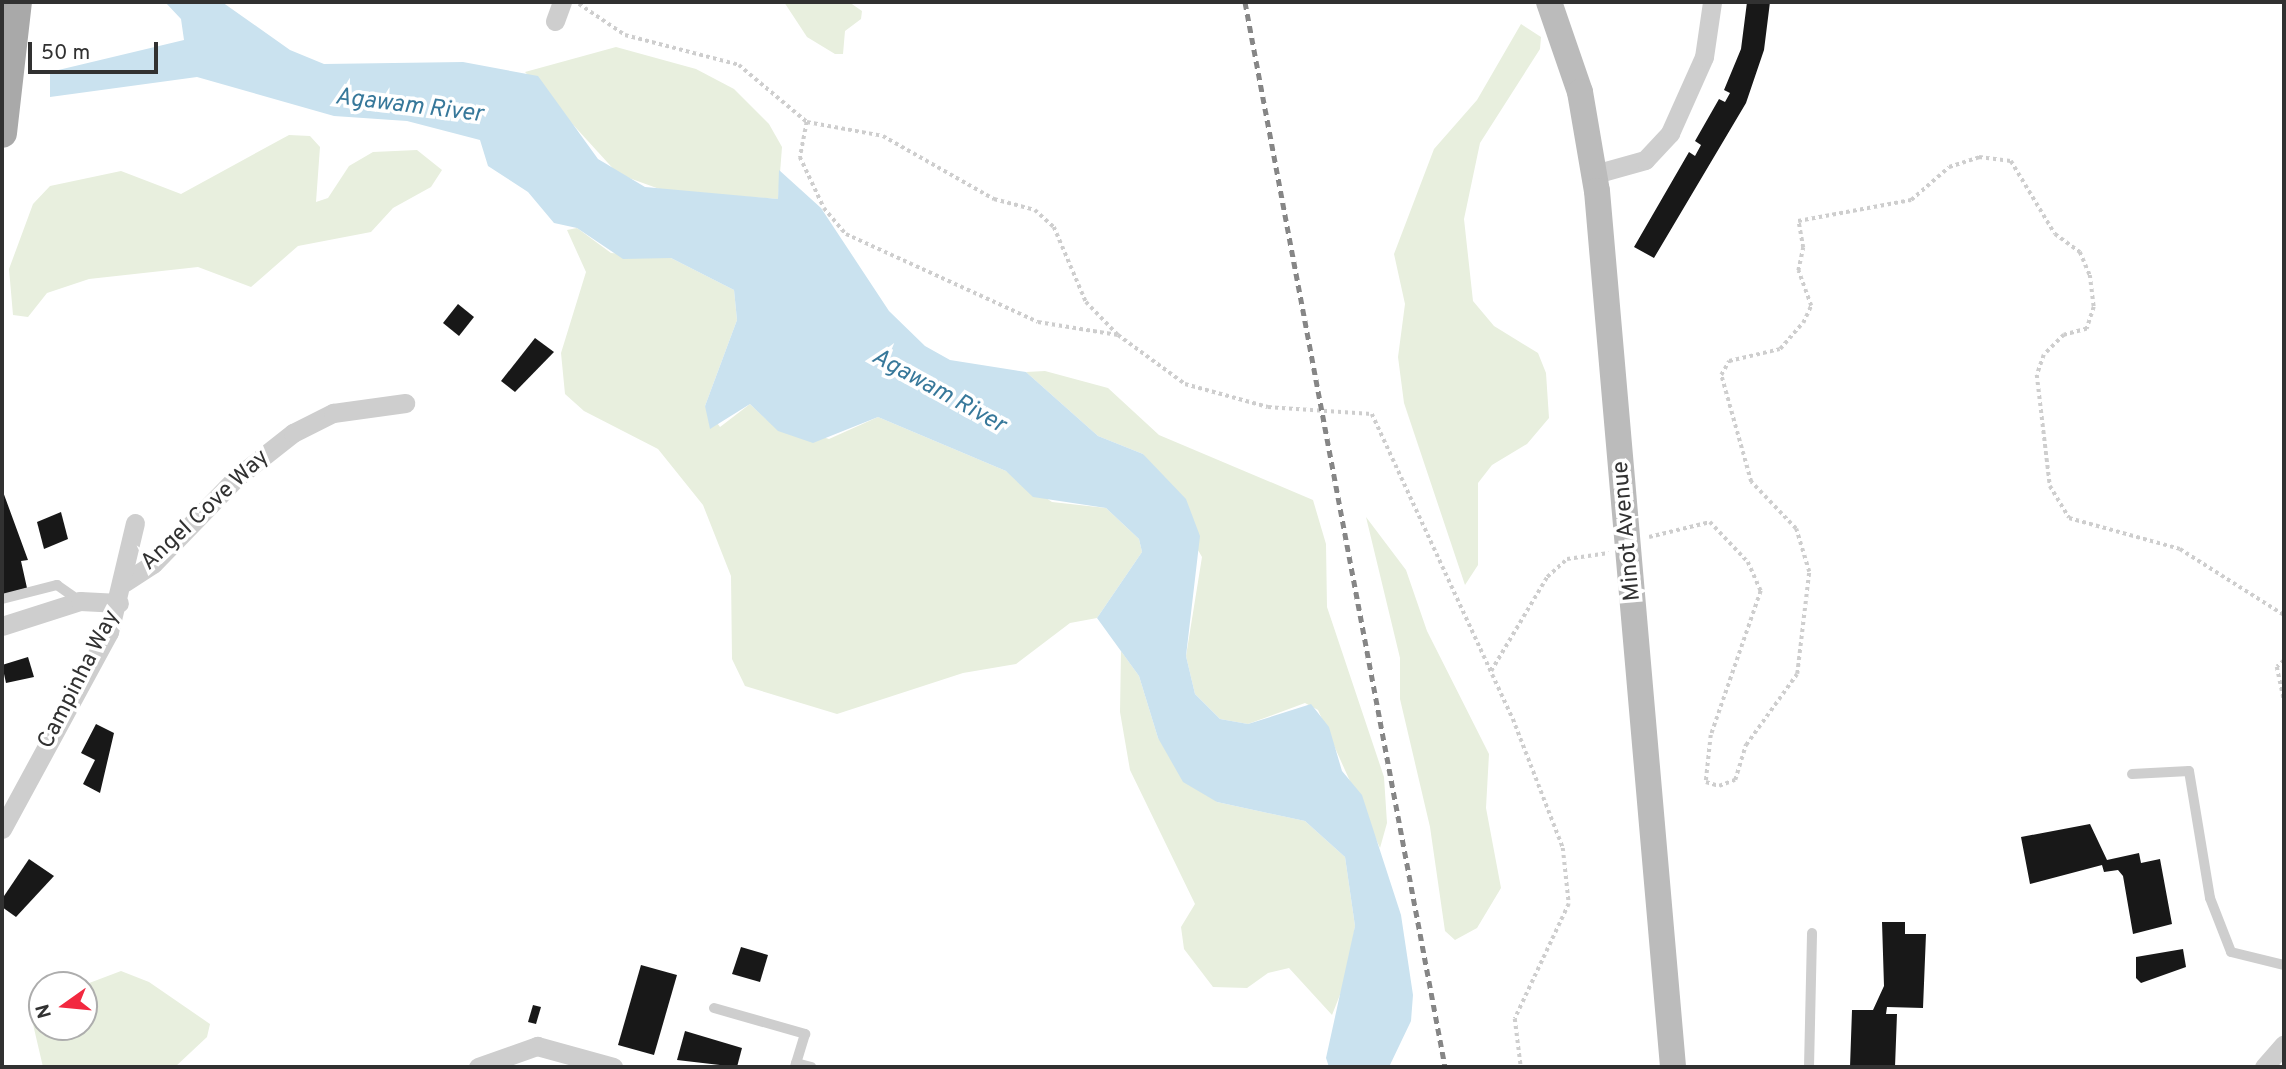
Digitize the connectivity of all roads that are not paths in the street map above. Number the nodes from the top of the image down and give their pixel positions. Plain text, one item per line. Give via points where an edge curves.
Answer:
1 (17, 2) edge
2 (562, 2) edge
3 (1549, 2) edge
4 (1712, 2) edge
5 (555, 21) dead end
6 (2, 133) edge
7 (1595, 174) junction
8 (405, 403) dead end
9 (135, 523) dead end
10 (125, 582) junction
11 (2, 599) edge
12 (80, 601) junction
13 (119, 603) junction
14 (2, 626) edge
15 (2132, 774) dead end
16 (2, 829) edge
17 (1812, 933) dead end
18 (2284, 965) edge
19 (714, 1008) dead end
20 (2284, 1044) edge
21 (795, 1065) edge
22 (478, 1067) edge
23 (613, 1067) edge
24 (811, 1067) edge
25 (1673, 1067) edge
26 (1809, 1067) edge
27 (2264, 1067) edge

1 - 6 main road
2 - 5 street
3 - 7 main road, Minot Avenue via 1580,92
4 - 7 street via 1704,57 1670,133 1645,160
7 - 25 main road, Minot Avenue
8 - 10 street, Angel Cove Way via 333,413 293,433 236,478 153,564
9 - 10 street, Campinha Way
10 - 13 street, Campinha Way
11 - 12 lane via 57,585
12 - 13 street
12 - 14 street
13 - 16 street, Campinha Way
15 - 18 lane via 2189,771 2210,898 2231,952
17 - 26 lane
19 - 21 lane via 805,1034
20 - 27 street
21 - 24 lane
22 - 23 street via 537,1046

